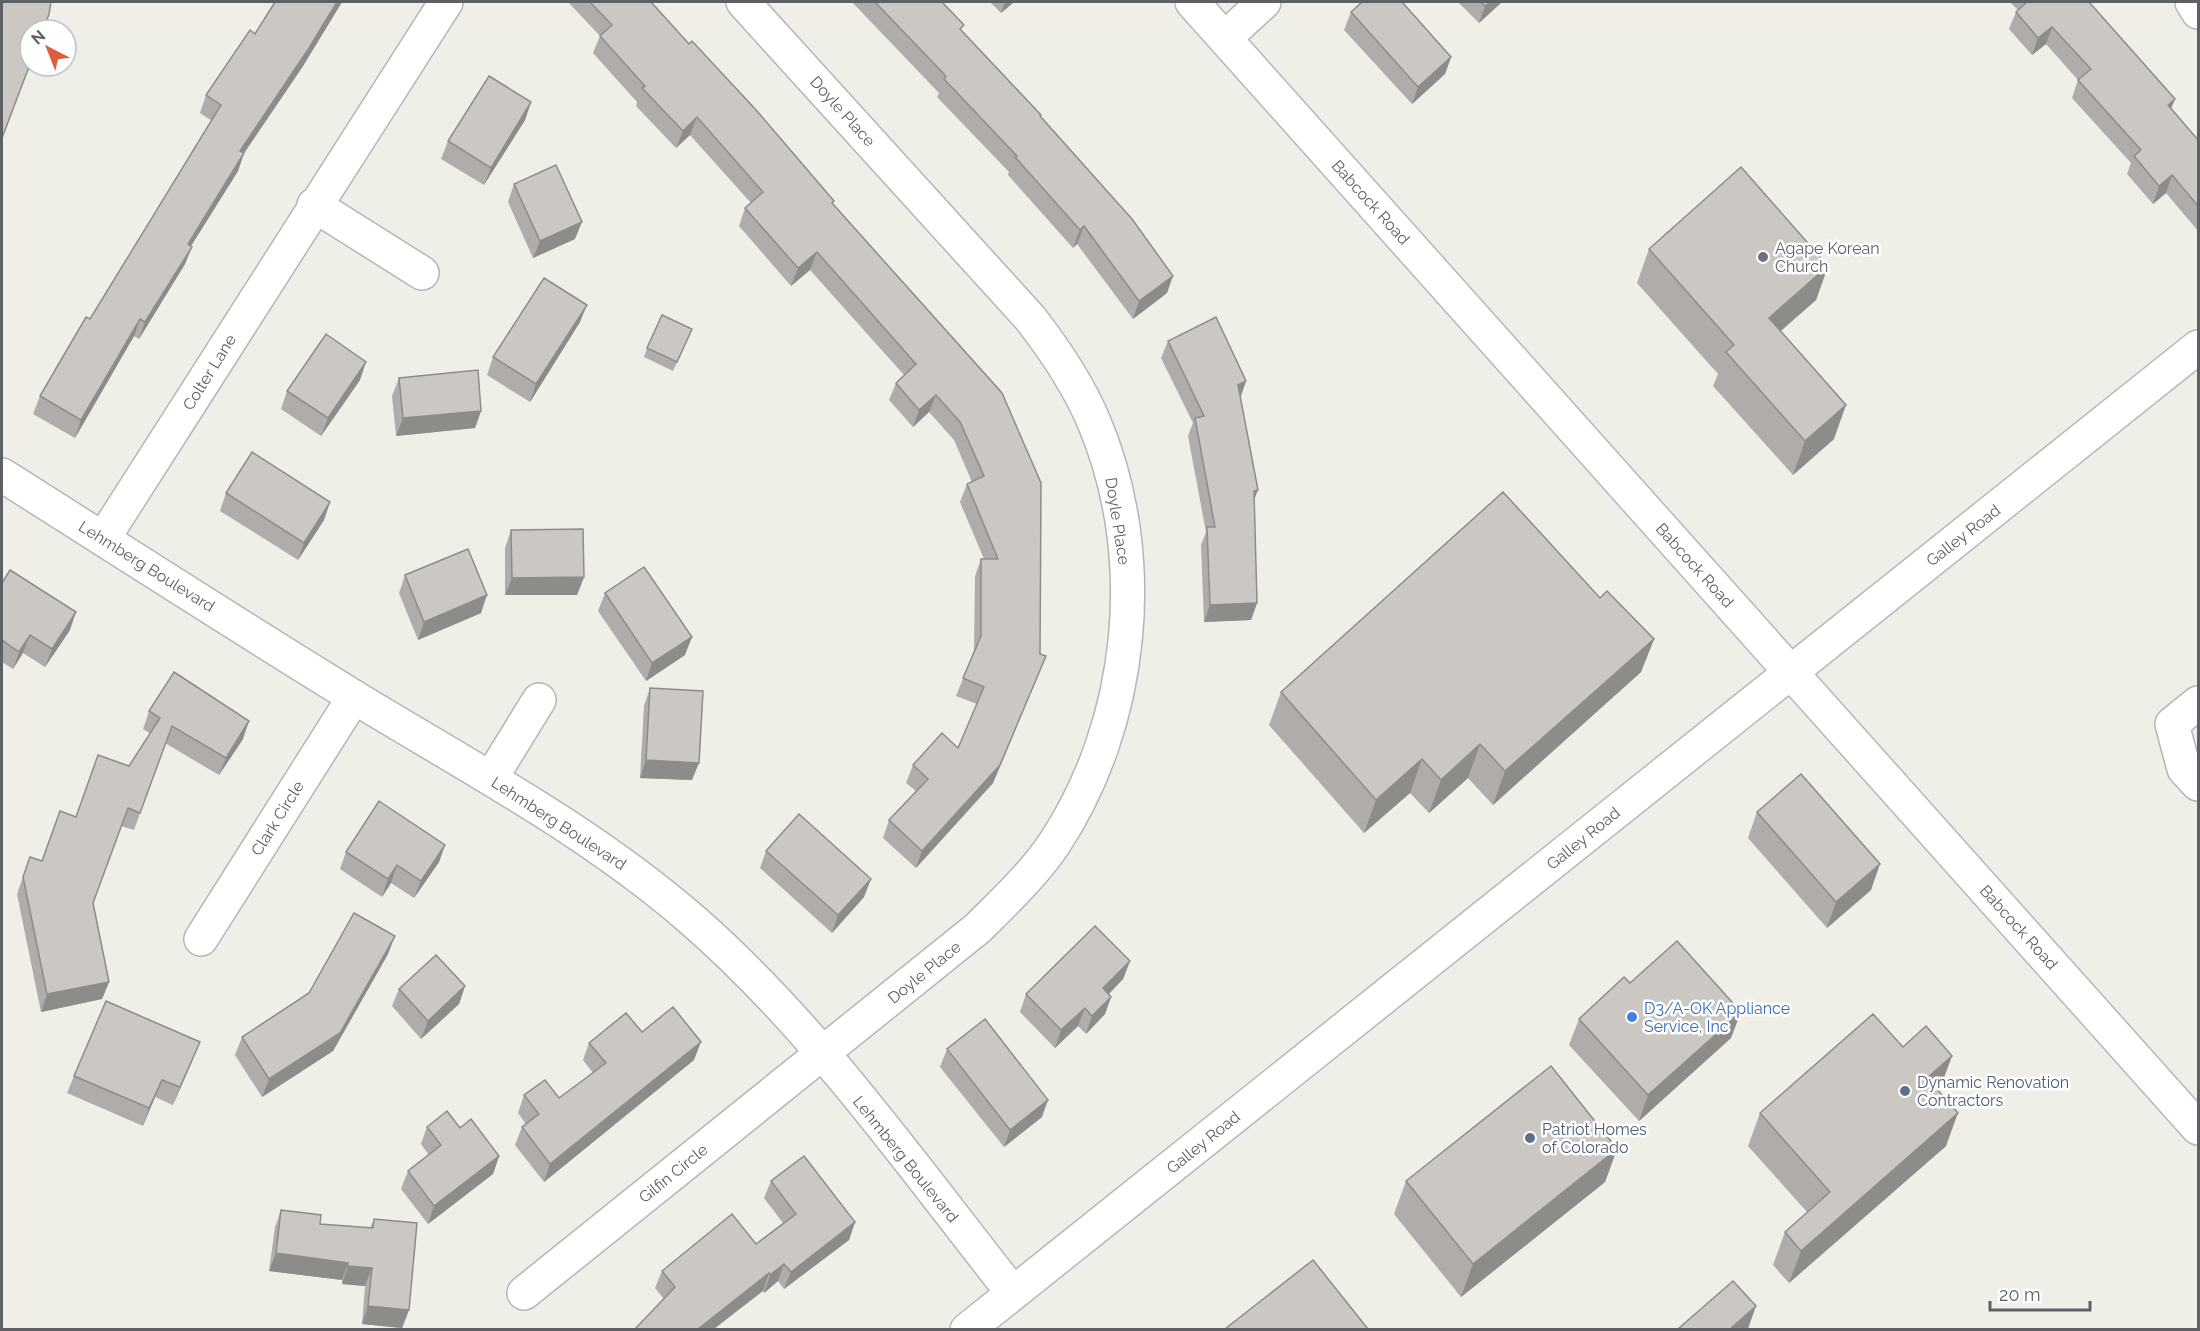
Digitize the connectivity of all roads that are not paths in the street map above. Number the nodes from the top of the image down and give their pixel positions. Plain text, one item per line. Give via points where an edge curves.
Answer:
1 (446, 2) edge
2 (743, 2) edge
3 (1192, 2) edge
4 (1264, 2) edge
5 (2192, 2) edge
6 (2199, 12) edge
7 (1225, 38) junction
8 (314, 206) junction
9 (422, 273) dead end
10 (2199, 347) edge
11 (2, 475) edge
12 (103, 539) junction
13 (1790, 671) junction
14 (354, 697) junction
15 (539, 700) dead end
16 (2199, 703) edge
17 (491, 778) junction
18 (2199, 784) edge
19 (201, 939) dead end
20 (823, 1054) junction
21 (2199, 1128) edge
22 (524, 1293) dead end
23 (1013, 1293) junction
24 (967, 1329) edge

1 - 8 street, Colter Lane
2 - 20 street, Doyle Place via 1030,318 1060,357 1094,422 1115,487 1124,542 1128,610 1117,694 1107,736 1082,797 1059,836 1019,887 978,928
3 - 7 street, Babcock Road
4 - 7 street
5 - 6 street
7 - 13 street, Babcock Road
8 - 9 street
8 - 12 street, Colter Lane
10 - 13 street, Galley Road
11 - 12 street, Lehmberg Boulevard
12 - 14 street, Lehmberg Boulevard
13 - 21 street, Babcock Road
13 - 23 street, Galley Road
14 - 17 street, Lehmberg Boulevard
14 - 19 street, Clark Circle
15 - 17 street
16 - 18 street via 2172,724 2184,769
17 - 20 street, Lehmberg Boulevard via 603,849 667,899 733,958
20 - 22 street, Gilfin Circle
20 - 23 street, Lehmberg Boulevard
23 - 24 street, Galley Road

